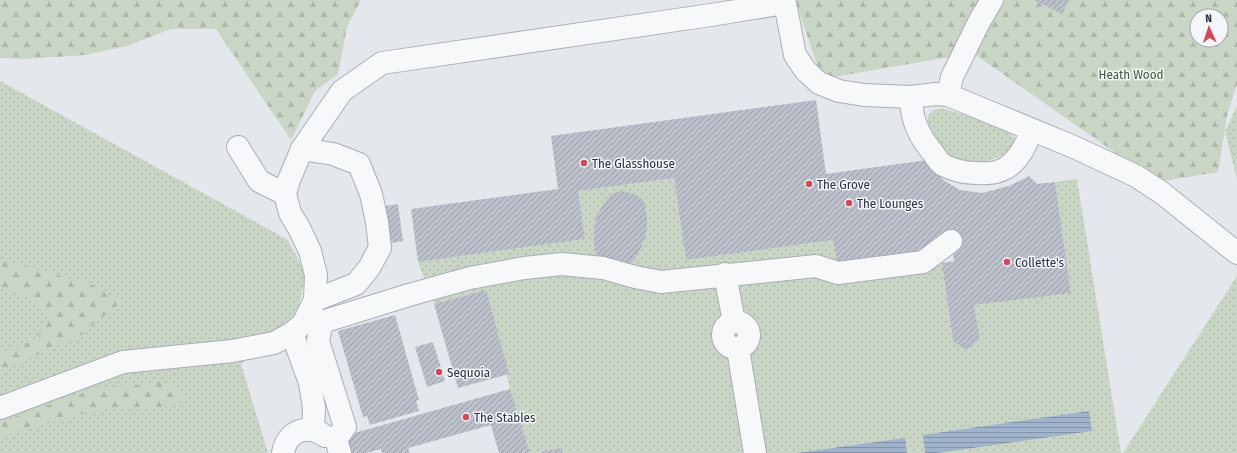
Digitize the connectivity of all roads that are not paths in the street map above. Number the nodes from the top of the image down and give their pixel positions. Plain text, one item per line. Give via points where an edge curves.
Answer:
1 (992, 0) edge
2 (784, 1) edge
3 (948, 95) junction
4 (911, 97) junction
5 (1032, 130) junction
6 (238, 148) dead end
7 (302, 149) junction
8 (285, 194) junction
9 (951, 241) dead end
10 (1237, 253) edge
11 (725, 274) junction
12 (356, 284) junction
13 (315, 300) junction
14 (368, 308) junction
15 (292, 333) junction
16 (0, 408) edge
17 (313, 430) junction
18 (283, 453) edge
19 (333, 453) edge
20 (340, 453) edge
21 (755, 453) edge

1 - 3 lane via 952,77
2 - 4 lane via 795,55 806,71 819,83 838,91 864,95
2 - 7 lane via 727,12 382,63 342,91
3 - 4 lane
3 - 5 lane
4 - 5 lane via 911,111 926,145 942,164 956,170 984,174 998,172 1014,161 1024,149
5 - 10 lane via 1136,176 1162,193
6 - 8 lane via 259,181
7 - 8 lane via 288,180
7 - 12 lane via 333,154 359,164 371,194 380,248
8 - 13 lane via 290,213 310,251 316,275
9 - 11 lane via 923,262 838,273 816,266
11 - 14 lane via 661,282 603,268 562,264 470,278
11 - 21 lane via 734,322 742,323 749,333 748,341 738,349
12 - 13 lane
12 - 14 lane
13 - 15 lane via 303,324
14 - 20 lane via 322,322 318,340 346,427 336,439
15 - 16 lane via 274,342 232,351 123,362
15 - 17 lane via 310,383 314,408
17 - 18 lane via 297,432 290,437
17 - 19 lane via 326,437

